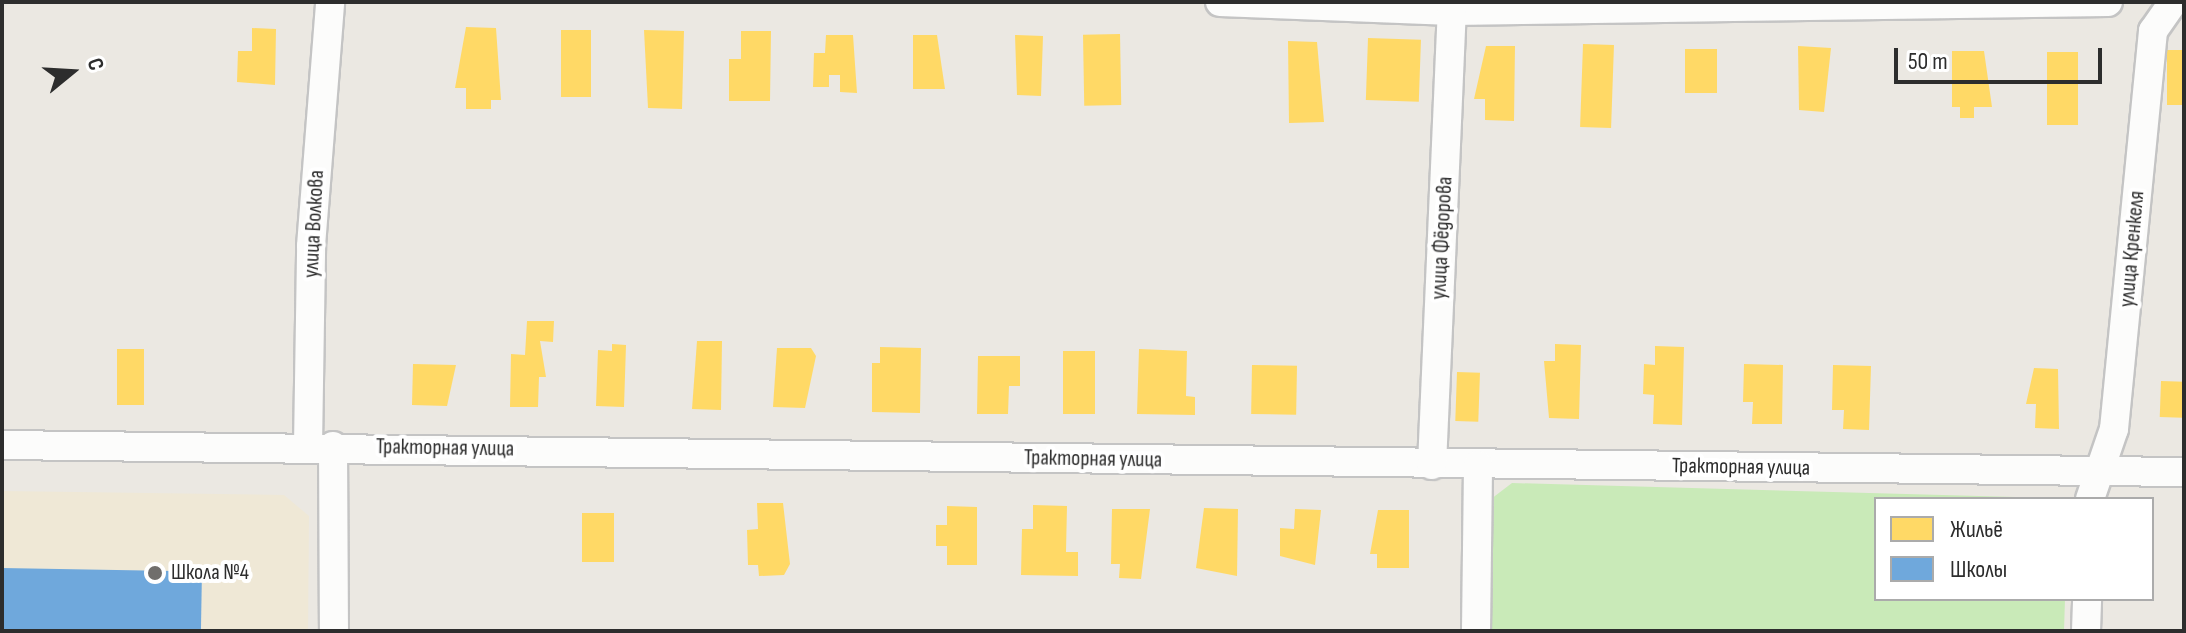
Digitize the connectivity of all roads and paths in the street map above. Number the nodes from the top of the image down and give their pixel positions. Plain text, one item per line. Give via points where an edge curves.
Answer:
1 (330, 2) edge
2 (1220, 2) edge
3 (2108, 2) edge
4 (2173, 2) edge
5 (1450, 5) edge
6 (2, 445) edge
7 (320, 446) junction
8 (1432, 465) junction
9 (1478, 465) junction
10 (2099, 471) junction
11 (2184, 472) edge
12 (2091, 497) edge
13 (2087, 601) edge
14 (334, 631) edge
15 (1476, 631) edge
16 (2086, 631) edge

1 - 7 street, улица Волкова via 311,246
2 - 5 street
3 - 5 street
4 - 10 street, улица Кренкеля via 2153,31 2114,429
5 - 8 street, улица Фёдорова
6 - 7 street, Тракторная улица
7 - 8 street, Тракторная улица
7 - 14 street, улица Волкова
8 - 9 street, Тракторная улица
9 - 10 street, Тракторная улица
9 - 15 street
10 - 11 street, Тракторная улица
10 - 12 street, улица Кренкеля
13 - 16 street

